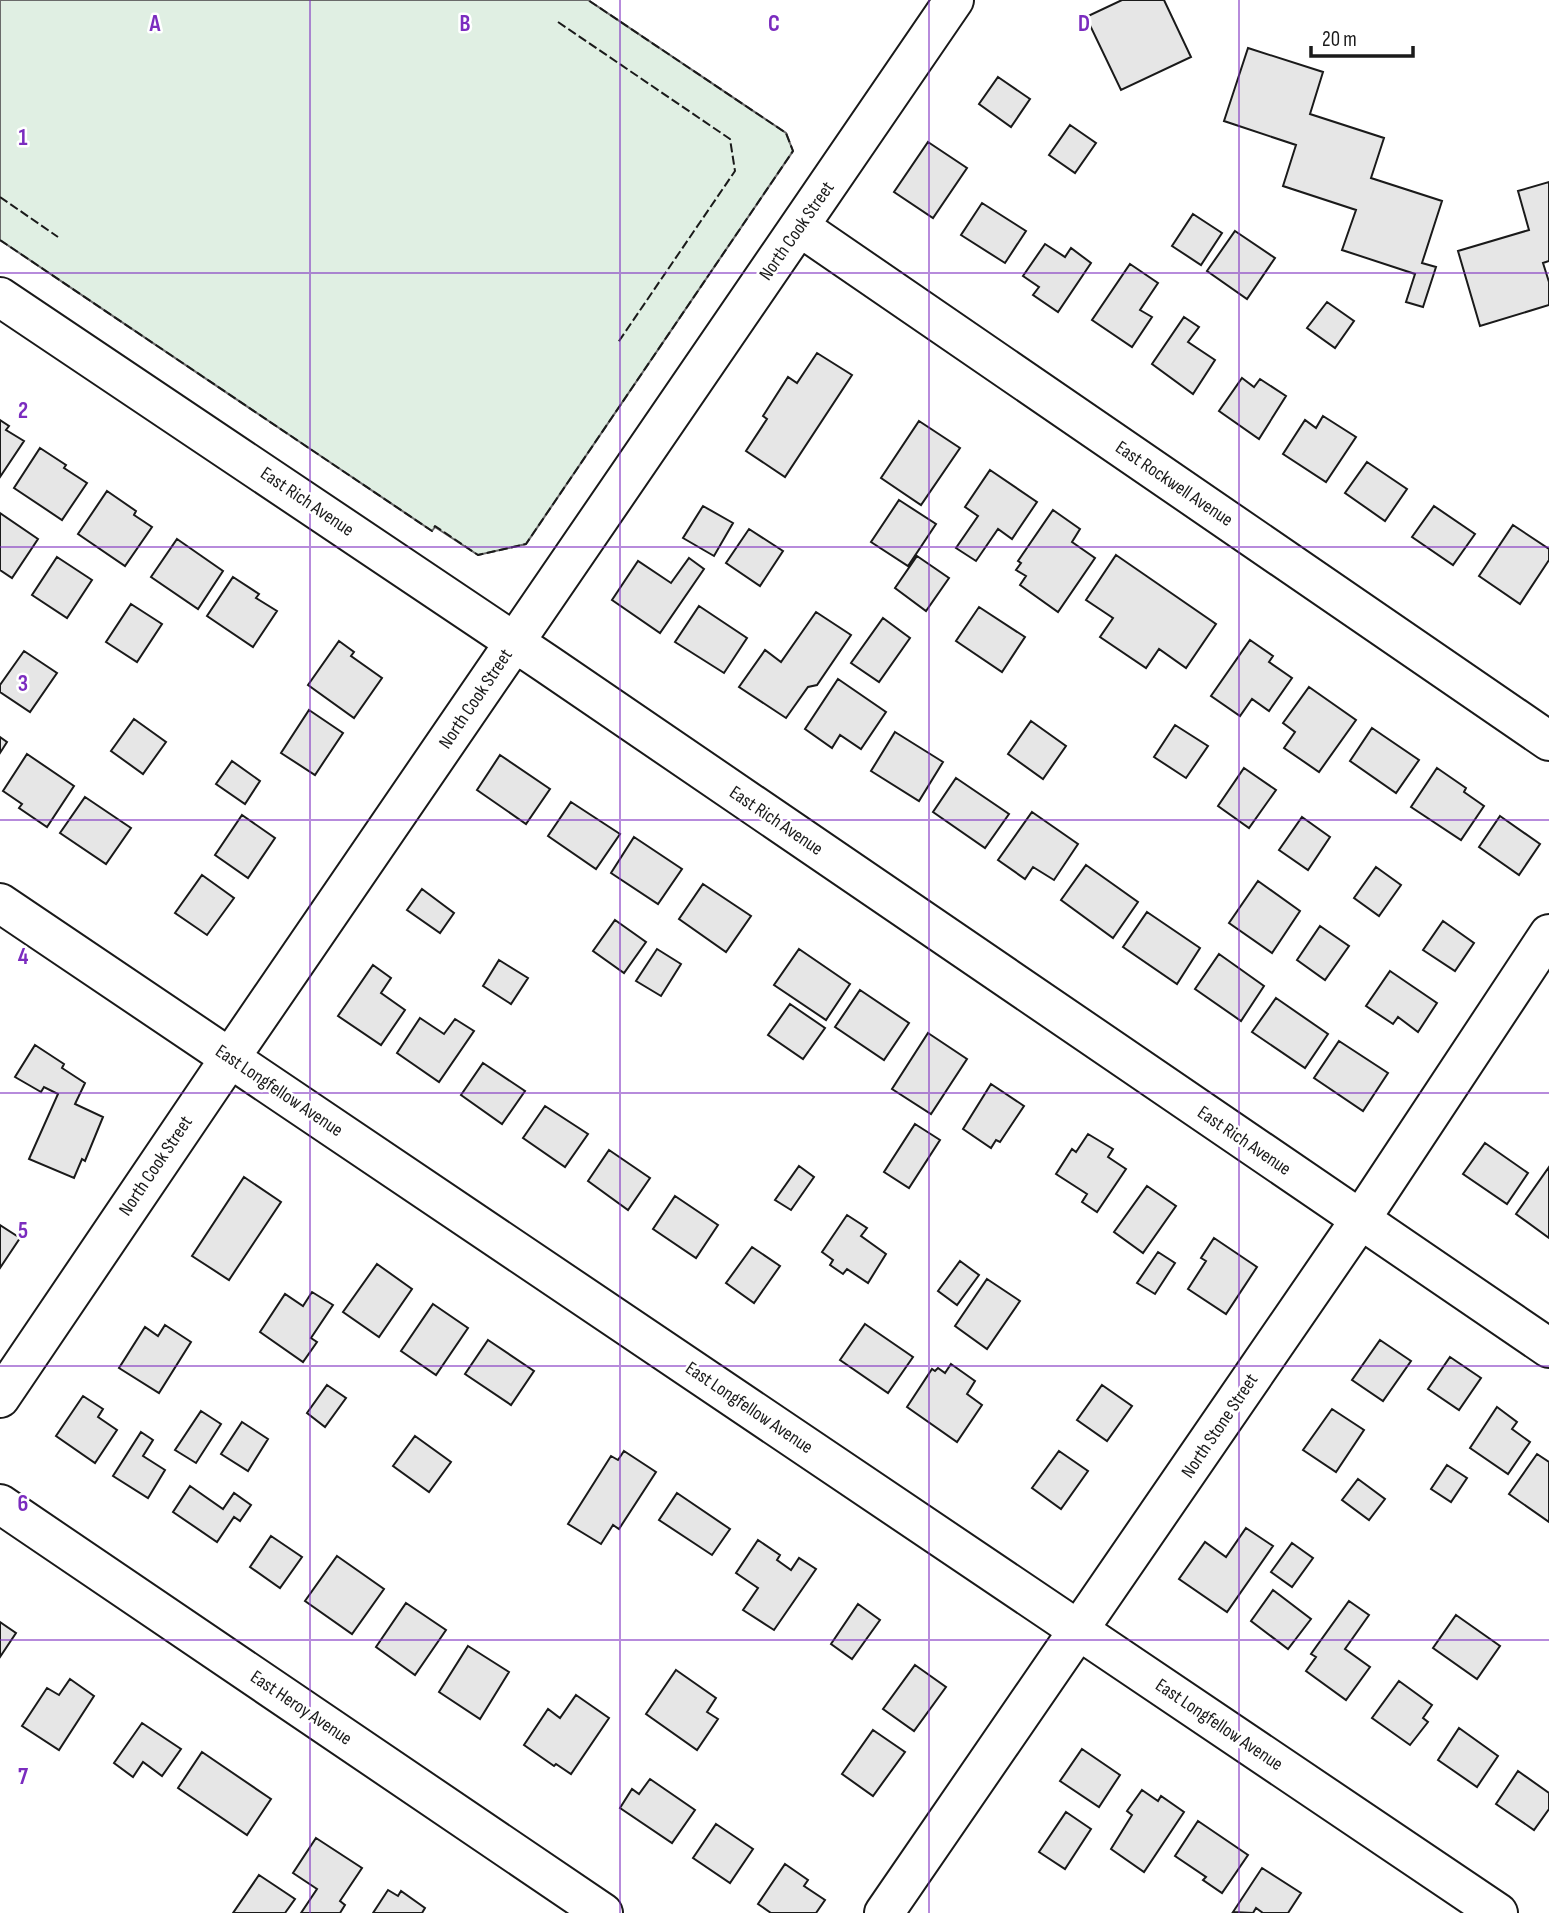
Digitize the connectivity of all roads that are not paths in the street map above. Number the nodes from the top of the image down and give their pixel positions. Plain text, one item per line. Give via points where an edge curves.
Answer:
1 (954, 0) edge
2 (800, 228) junction
3 (0, 297) edge
4 (515, 642) junction
5 (1549, 741) edge
6 (0, 903) edge
7 (1549, 934) edge
8 (230, 1058) junction
9 (1360, 1220) junction
10 (1549, 1348) edge
11 (0, 1398) edge
12 (0, 1504) edge
13 (1079, 1631) junction
14 (603, 1913) edge
15 (884, 1913) edge
16 (1498, 1913) edge

1 - 2 street, North Cook Street
2 - 4 street, North Cook Street
2 - 5 street, East Rockwell Avenue
3 - 4 street, East Rich Avenue
4 - 8 street, North Cook Street
4 - 9 street, East Rich Avenue
6 - 8 street, East Longfellow Avenue
7 - 9 street, North Stone Street
8 - 11 street, North Cook Street
8 - 13 street, East Longfellow Avenue
9 - 10 street, East Rich Avenue
9 - 13 street, North Stone Street
12 - 14 street, East Heroy Avenue
13 - 15 street, North Stone Street
13 - 16 street, East Longfellow Avenue

